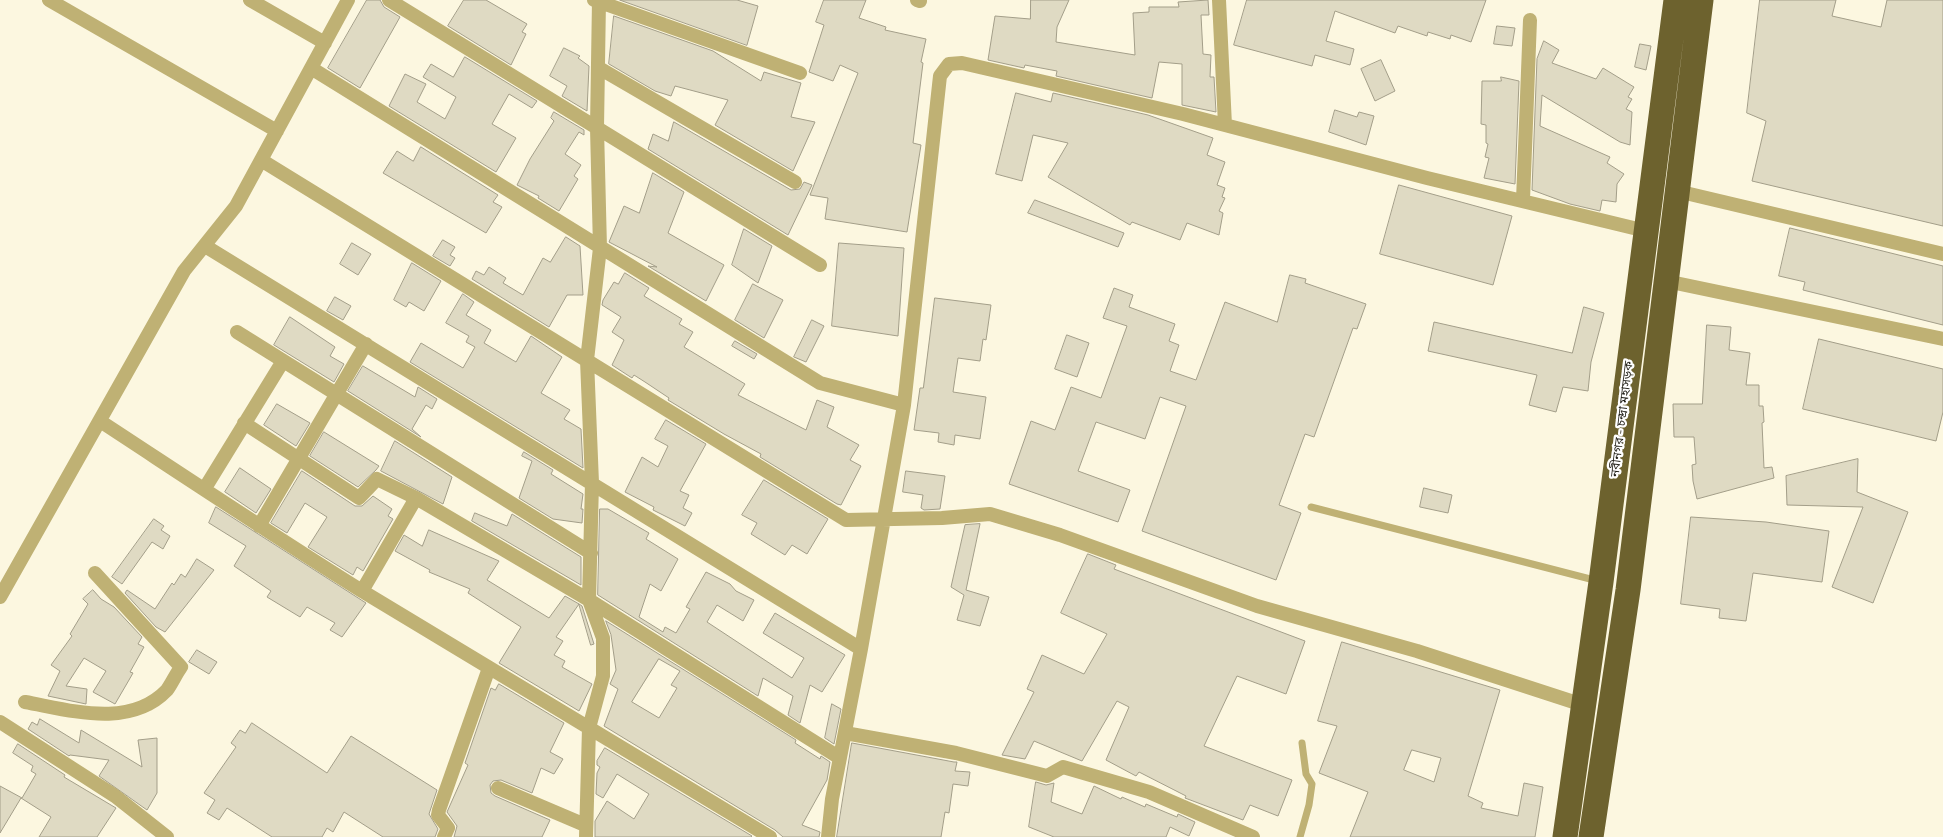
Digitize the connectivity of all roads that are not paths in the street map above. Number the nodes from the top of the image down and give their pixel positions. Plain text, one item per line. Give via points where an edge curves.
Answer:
1 (49, 0) edge
2 (250, 0) edge
3 (348, 0) edge
4 (389, 0) edge
5 (1219, 0) edge
6 (1676, 0) edge
7 (1701, 0) edge
8 (597, 1) edge
9 (1530, 20) dead end
10 (325, 43) junction
11 (311, 68) junction
12 (599, 68) junction
13 (800, 73) dead end
14 (1225, 125) junction
15 (597, 128) junction
16 (277, 131) junction
17 (261, 160) junction
18 (795, 182) dead end
19 (1677, 191) junction
20 (1523, 200) junction
21 (1646, 231) junction
22 (204, 246) junction
23 (600, 248) junction
24 (1943, 254) edge
25 (820, 265) dead end
26 (1666, 281) junction
27 (237, 332) dead end
28 (1943, 339) edge
29 (366, 344) junction
30 (586, 360) junction
31 (283, 361) junction
32 (336, 394) junction
33 (904, 404) junction
34 (100, 420) junction
35 (244, 423) junction
36 (298, 459) junction
37 (592, 483) junction
38 (205, 488) junction
39 (416, 498) junction
40 (1311, 507) dead end
41 (885, 518) junction
42 (259, 526) junction
43 (591, 553) junction
44 (95, 573) dead end
45 (1601, 582) junction
46 (362, 592) junction
47 (0, 597) edge
48 (589, 600) junction
49 (861, 649) junction
50 (489, 668) junction
51 (25, 702) dead end
52 (1583, 705) junction
53 (0, 722) edge
54 (589, 728) junction
55 (845, 733) junction
56 (1302, 743) dead end
57 (840, 758) junction
58 (498, 788) dead end
59 (586, 831) edge
60 (168, 837) edge
61 (444, 837) edge
62 (770, 837) edge
63 (828, 837) edge
64 (1253, 837) edge
65 (1300, 837) edge
66 (1565, 837) edge
67 (1591, 837) edge

1 - 16 street
2 - 10 street
3 - 10 street
4 - 15 street
5 - 14 street
6 - 21 highway, নবীনগর - চন্দ্রা মহাসড়ক
7 - 19 highway
8 - 12 street
8 - 13 street
9 - 20 street
10 - 11 street
11 - 16 street
11 - 23 street
12 - 15 street
12 - 18 street
14 - 20 street
14 - 33 street via 962,64 949,64 940,76
15 - 23 street
15 - 25 street
16 - 17 street
17 - 22 street via 236,206
17 - 30 street
19 - 24 street
19 - 26 highway
20 - 21 street
21 - 45 highway, নবীনগর - চন্দ্রা মহাসড়ক
22 - 29 street
22 - 34 street via 184,271
23 - 30 street
23 - 33 street via 820,383
26 - 28 street
26 - 67 highway via 1628,590
27 - 31 street
29 - 32 street
29 - 37 street
30 - 37 street
30 - 41 street via 846,520
31 - 32 street
31 - 35 street
32 - 36 street
32 - 43 street
33 - 41 street
34 - 38 street
34 - 47 street
35 - 36 street
35 - 38 street
36 - 39 street via 359,498 377,479
36 - 42 street
37 - 43 street
37 - 49 street
38 - 42 street
39 - 46 street
39 - 48 street
40 - 45 lane
41 - 49 street
41 - 52 street via 990,514 1060,535 1257,606 1417,651
42 - 46 street
43 - 48 street
44 - 51 street via 181,667 167,690 143,707 107,715
45 - 52 highway, নবীনগর - চন্দ্রা মহাসড়ক
46 - 50 street
48 - 54 street via 603,638 603,676
48 - 57 street
49 - 55 street
50 - 54 street
50 - 61 street via 439,810 438,815 448,828
52 - 66 highway, নবীনগর - চন্দ্রা মহাসড়ক
53 - 60 street via 115,796
54 - 59 street
54 - 62 street
55 - 57 street
55 - 64 street via 956,753 1047,776 1063,767 1149,792
56 - 65 lane via 1306,774 1312,784
57 - 63 street
58 - 59 street

